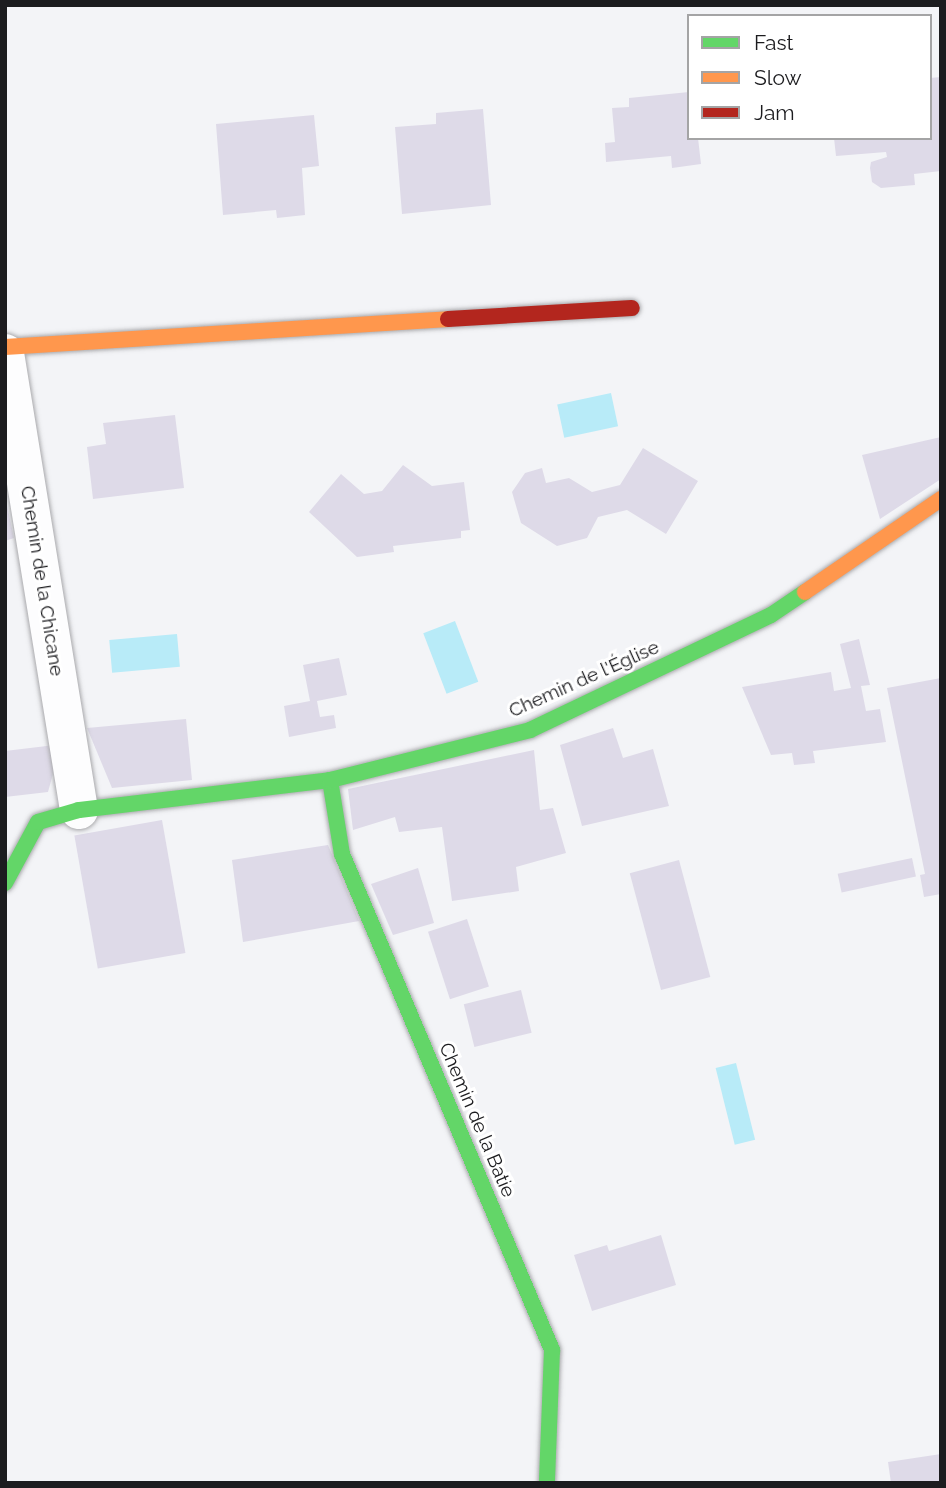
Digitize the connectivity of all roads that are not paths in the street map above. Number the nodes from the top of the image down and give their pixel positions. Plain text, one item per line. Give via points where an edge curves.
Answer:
1 (632, 308) dead end
2 (5, 347) edge
3 (5, 353) edge
4 (941, 499) edge
5 (330, 780) junction
6 (79, 810) junction
7 (5, 883) edge
8 (547, 1483) edge

1 - 2 street
3 - 6 street, Chemin de la Chicane
4 - 5 street, Chemin de l'Église via 771,615 530,730
5 - 6 street, Chemin de l'Église
5 - 8 street, Chemin de la Batie via 342,854 552,1350
6 - 7 street, Chemin de l'Église via 38,822

